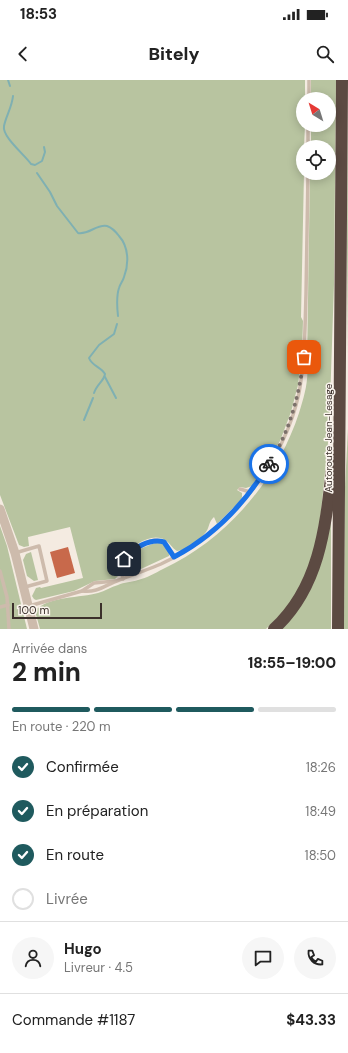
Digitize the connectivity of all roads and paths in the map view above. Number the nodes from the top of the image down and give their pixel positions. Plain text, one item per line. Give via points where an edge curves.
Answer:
1 (309, 80) edge
2 (342, 80) edge
3 (309, 92) edge
4 (308, 180) edge
5 (344, 391) edge
6 (240, 489) dead end
7 (250, 492) junction
8 (0, 509) edge
9 (15, 553) junction
10 (174, 557) junction
11 (0, 571) edge
12 (122, 579) junction
13 (117, 581) junction
14 (24, 587) junction
15 (82, 591) junction
16 (8, 605) junction
17 (28, 606) junction
18 (0, 607) edge
19 (8, 629) edge
20 (34, 629) edge
21 (274, 629) edge
22 (338, 629) edge

1 - 3 lane
2 - 5 highway, Autoroute Jean-Lesage
4 - 7 lane via 304,357 298,394 281,443
5 - 21 highway via 319,552 301,597 291,612
5 - 22 highway, Autoroute Jean-Lesage
6 - 7 lane
7 - 10 lane via 217,526
8 - 9 street
9 - 14 street
9 - 14 lane via 39,546 47,581
10 - 12 lane
10 - 12 lane via 164,542 155,540 133,551 124,559
11 - 16 lane
12 - 13 lane
13 - 15 lane via 98,590
13 - 15 lane via 94,583
14 - 17 street
15 - 17 lane
16 - 18 lane
16 - 19 lane
17 - 20 street

